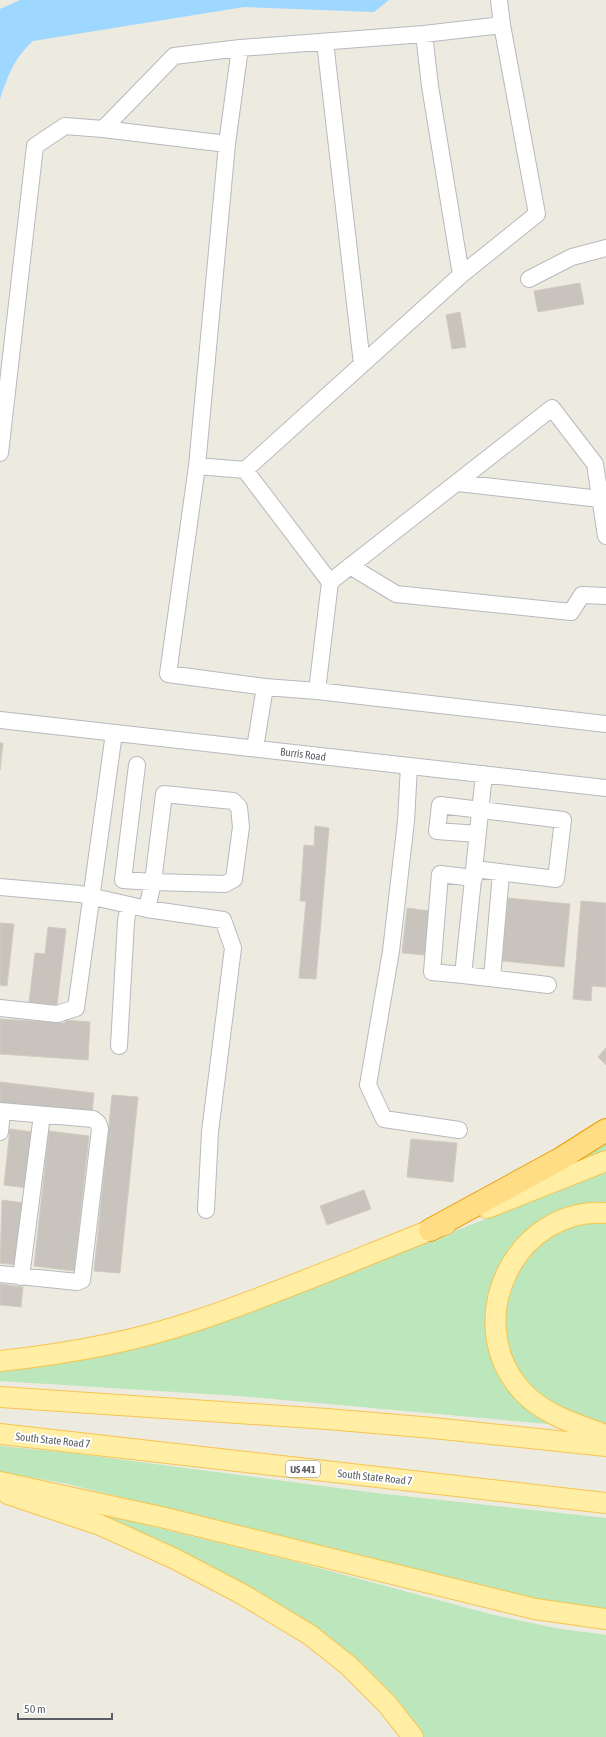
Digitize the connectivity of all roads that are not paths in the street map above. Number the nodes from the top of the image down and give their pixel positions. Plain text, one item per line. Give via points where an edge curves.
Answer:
1 (498, 0) edge
2 (502, 25) junction
3 (424, 34) junction
4 (325, 42) junction
5 (240, 48) junction
6 (103, 129) junction
7 (227, 144) junction
8 (606, 248) edge
9 (461, 274) junction
10 (529, 279) dead end
11 (362, 364) junction
12 (0, 453) edge
13 (197, 466) junction
14 (245, 470) junction
15 (458, 483) junction
16 (600, 499) junction
17 (606, 536) edge
18 (350, 566) junction
19 (330, 582) junction
20 (606, 596) edge
21 (264, 687) junction
22 (317, 691) junction
23 (0, 720) edge
24 (606, 724) edge
25 (114, 733) junction
26 (255, 748) junction
27 (137, 765) dead end
28 (409, 766) junction
29 (484, 774) junction
30 (606, 788) edge
31 (480, 810) junction
32 (478, 834) junction
33 (501, 873) junction
34 (474, 874) junction
35 (153, 882) junction
36 (0, 887) edge
37 (90, 897) junction
38 (129, 905) junction
39 (146, 910) junction
40 (463, 974) junction
41 (492, 978) junction
42 (548, 985) dead end
43 (0, 1008) edge
44 (119, 1046) dead end
45 (1, 1112) edge
46 (42, 1115) junction
47 (459, 1130) dead end
48 (606, 1130) edge
49 (0, 1132) edge
50 (606, 1161) edge
51 (206, 1210) dead end
52 (606, 1213) edge
53 (430, 1230) junction
54 (0, 1274) edge
55 (21, 1277) junction
56 (0, 1361) edge
57 (0, 1397) edge
58 (0, 1434) edge
59 (606, 1435) edge
60 (606, 1446) edge
61 (0, 1482) edge
62 (0, 1492) edge
63 (606, 1503) edge
64 (606, 1619) edge
65 (413, 1737) edge

1 - 2 street
2 - 3 street
2 - 9 street via 537,214
3 - 4 street
3 - 9 street
4 - 5 street
4 - 11 street
5 - 6 street via 174,56
5 - 7 street
6 - 7 street
6 - 12 street via 65,126 35,146
7 - 13 street
8 - 10 street via 572,257
9 - 11 street
11 - 14 street
13 - 14 street
13 - 21 street via 168,674
14 - 19 street
15 - 16 street
15 - 16 street via 552,408 595,464
15 - 18 street
16 - 17 street
18 - 19 street
18 - 20 street via 396,594 571,612 582,595
19 - 22 street
21 - 22 street
21 - 26 street
22 - 24 street
23 - 25 street, Burris Road
25 - 26 street, Burris Road
25 - 37 street
26 - 28 street, Burris Road
27 - 35 street via 124,880
28 - 29 street, Burris Road
28 - 47 street via 406,821 391,951 368,1085 384,1119
29 - 30 street, Burris Road
29 - 31 street
31 - 32 street
31 - 32 street via 440,805 437,831
31 - 33 street via 563,820 556,879
32 - 34 street
33 - 34 street
33 - 41 street
34 - 40 street
34 - 40 street via 440,874 432,972
35 - 35 street via 225,884 234,879 241,827 239,807 233,801 164,794
35 - 39 street
36 - 37 street
37 - 38 street
37 - 43 street via 76,1008 57,1014
38 - 39 street
38 - 44 street
39 - 51 street via 223,920 233,948 210,1132
40 - 41 street
41 - 42 street
45 - 46 street
45 - 49 street
46 - 55 street
46 - 55 street via 93,1119 100,1129 84,1275 82,1280 76,1282
48 - 53 highway via 560,1159
50 - 53 main road
52 - 59 main road via 596,1212 568,1218 542,1230 523,1247 508,1268 499,1290 495,1315 503,1362 517,1386 536,1403 560,1418
53 - 56 main road via 197,1321 124,1340 45,1356
54 - 55 street
57 - 60 main road via 342,1420
58 - 63 main road, South State Road 7 / US 441
61 - 64 main road via 161,1517 528,1607
62 - 65 main road via 100,1525 173,1558 242,1594 310,1635 349,1666 387,1704

